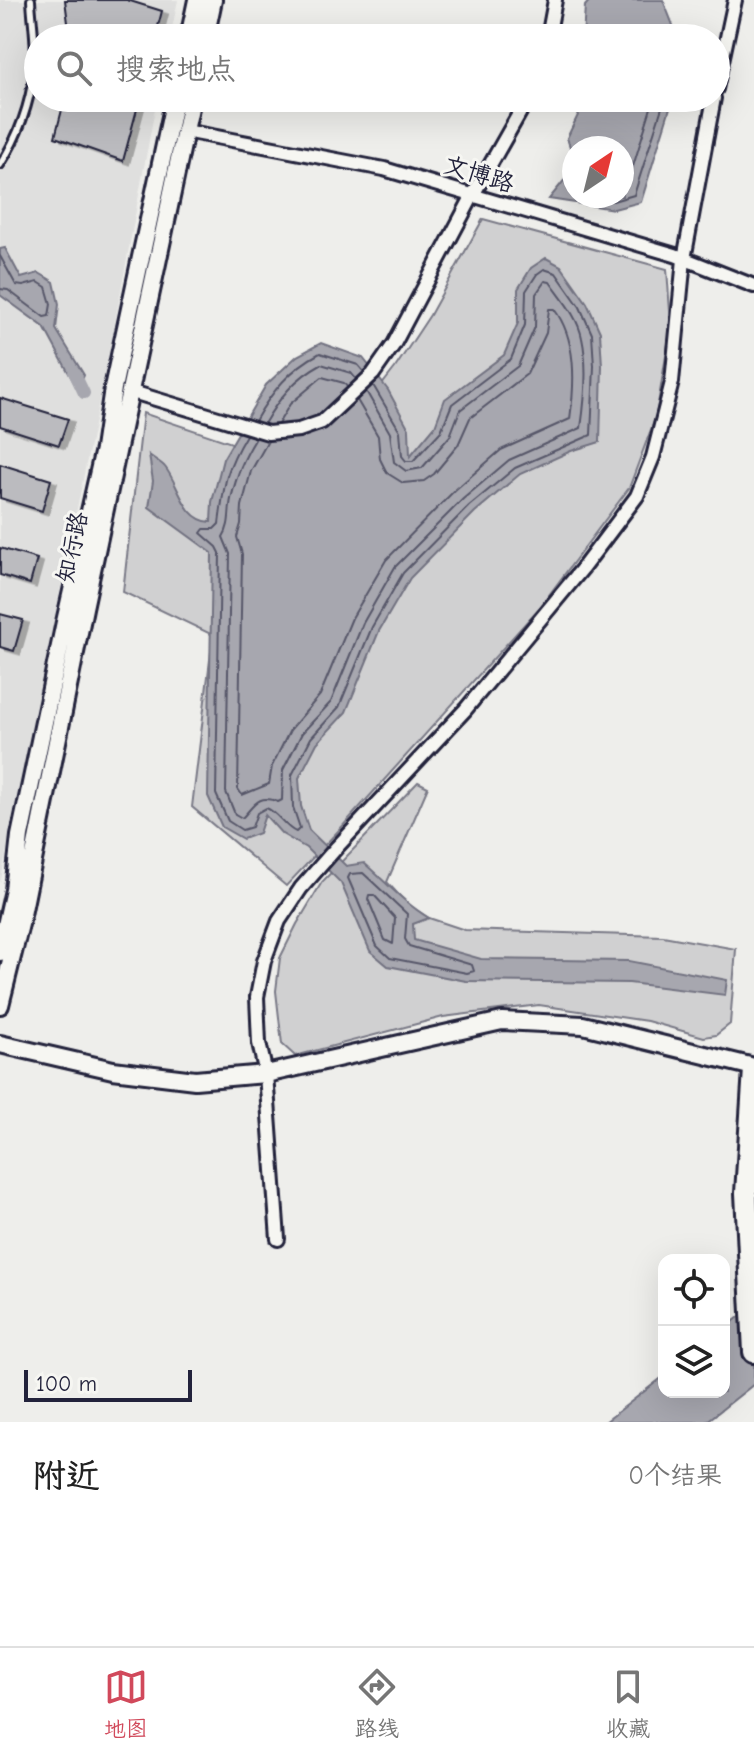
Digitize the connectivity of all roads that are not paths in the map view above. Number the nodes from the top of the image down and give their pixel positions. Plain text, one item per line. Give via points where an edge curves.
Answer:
1 (31, 0) edge
2 (197, 0) edge
3 (213, 0) edge
4 (555, 0) edge
5 (735, 0) edge
6 (32, 24) edge
7 (192, 24) edge
8 (208, 24) edge
9 (551, 24) edge
10 (730, 24) edge
11 (25, 112) edge
12 (172, 112) edge
13 (189, 112) edge
14 (520, 112) edge
15 (711, 112) edge
16 (185, 131) junction
17 (0, 165) edge
18 (473, 195) junction
19 (684, 259) junction
20 (754, 286) edge
21 (129, 391) junction
22 (0, 952) edge
23 (0, 1005) edge
24 (0, 1044) edge
25 (754, 1068) edge
26 (266, 1074) junction
27 (278, 1239) dead end
28 (754, 1352) edge

1 - 6 lane
2 - 7 street
3 - 8 street
4 - 9 street
5 - 10 street
11 - 17 lane
12 - 22 street, 知行路
13 - 16 street, 知行路
14 - 18 street
15 - 19 street
16 - 18 street, 文博路 via 384,169
16 - 21 street, 知行路
18 - 19 street, 文博路
18 - 21 street via 394,344 373,374 322,422 268,433
19 - 20 street, 文博路
19 - 26 street via 672,382 637,496 465,710 328,857 279,921 257,997
21 - 23 street, 知行路
24 - 26 street via 113,1070 195,1080
25 - 26 street via 583,1025 502,1021
25 - 28 main road via 746,1193
26 - 27 street

